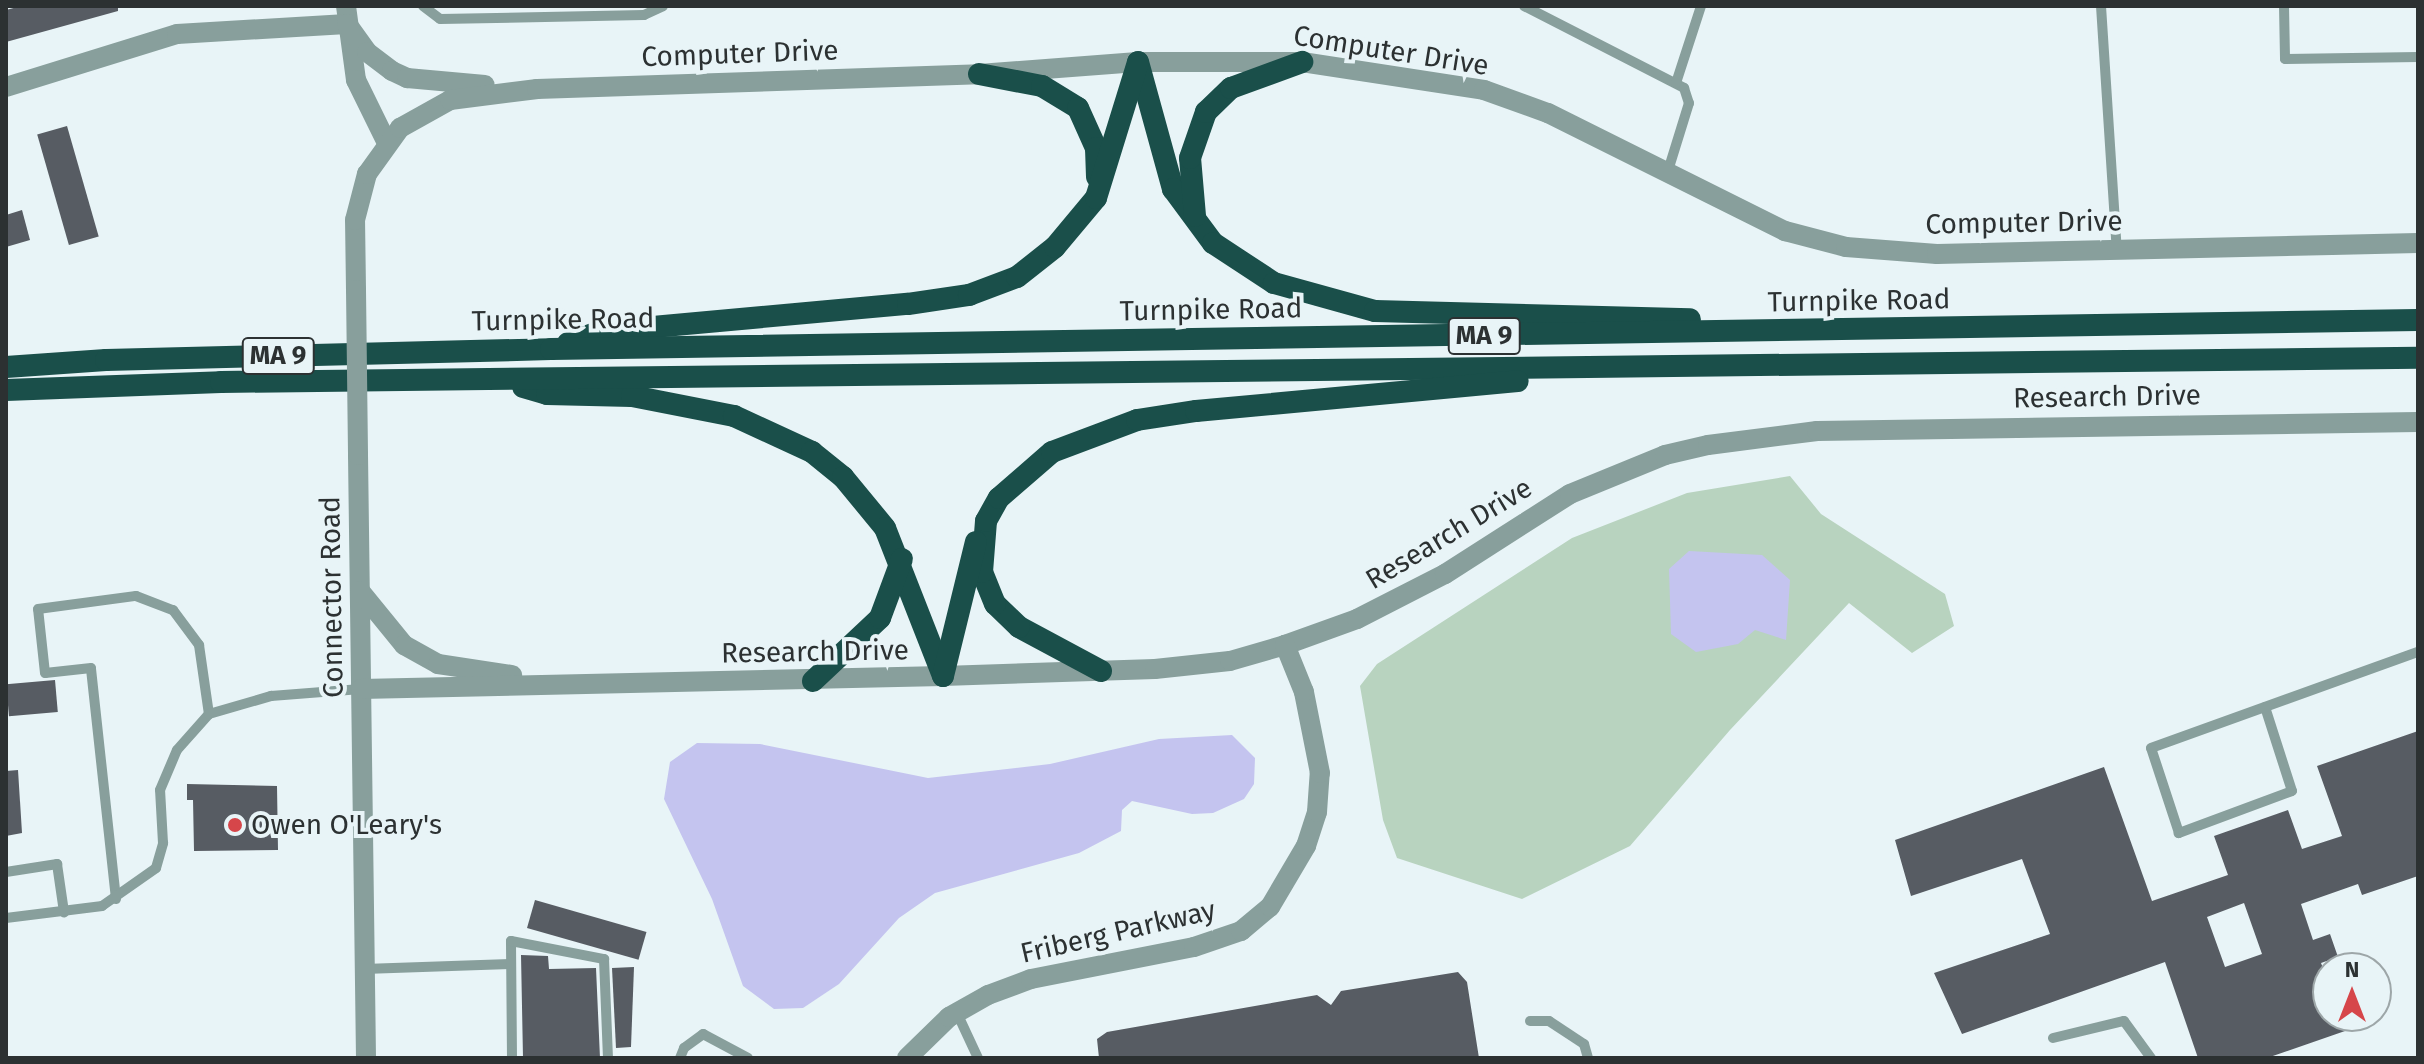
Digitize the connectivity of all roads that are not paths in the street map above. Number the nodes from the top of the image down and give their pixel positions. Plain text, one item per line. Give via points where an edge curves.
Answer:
1 (423, 6) edge
2 (663, 6) edge
3 (1524, 6) edge
4 (1701, 6) edge
5 (2101, 6) edge
6 (2284, 6) edge
7 (346, 15) edge
8 (2418, 57) edge
9 (1138, 62) junction
10 (1302, 62) junction
11 (979, 74) junction
12 (1676, 83) junction
13 (6, 87) edge
14 (537, 89) junction
15 (387, 143) junction
16 (1668, 171) junction
17 (1096, 198) junction
18 (1195, 217) junction
19 (2418, 243) edge
20 (2117, 251) junction
21 (2418, 320) edge
22 (2083, 327) junction
23 (551, 349) junction
24 (2418, 358) edge
25 (1741, 364) junction
26 (6, 367) edge
27 (495, 380) junction
28 (6, 390) edge
29 (2418, 422) edge
30 (986, 521) junction
31 (902, 559) junction
32 (360, 590) junction
33 (1285, 645) junction
34 (2418, 652) edge
35 (1101, 671) junction
36 (943, 676) junction
37 (813, 681) junction
38 (563, 683) junction
39 (361, 689) junction
40 (2265, 707) junction
41 (209, 714) junction
42 (6, 872) edge
43 (116, 899) junction
44 (64, 912) junction
45 (6, 918) edge
46 (510, 964) junction
47 (364, 969) junction
48 (957, 1013) junction
49 (1530, 1021) dead end
50 (2053, 1038) dead end
51 (366, 1058) edge
52 (512, 1058) edge
53 (608, 1058) edge
54 (680, 1058) edge
55 (748, 1058) edge
56 (907, 1058) edge
57 (978, 1058) edge
58 (1588, 1058) edge
59 (2151, 1058) edge

1 - 2 lane via 440,19 644,15
3 - 12 lane
4 - 12 lane
5 - 20 lane
6 - 8 lane via 2285,59
7 - 13 street via 177,34
7 - 14 street via 379,63 407,78
7 - 15 street via 356,80
9 - 10 street, Computer Drive
9 - 11 street, Computer Drive
9 - 17 highway
9 - 18 highway via 1173,189
10 - 16 street, Computer Drive via 1484,90 1548,113
10 - 18 highway via 1231,88 1206,112 1190,158
11 - 14 street, Computer Drive
11 - 17 highway via 1042,86 1078,108 1096,148
12 - 16 lane via 1689,103
14 - 15 street, Computer Drive via 450,100 416,115
15 - 32 street, Connector Road, bridge via 359,197
16 - 20 street, Computer Drive via 1785,231 1846,247 1937,254
17 - 23 highway via 1030,268 969,295 598,332
18 - 22 highway via 1213,243 1274,283 1375,311
19 - 20 street, Computer Drive
21 - 22 highway, Turnpike Road / MA 9
22 - 23 highway, Turnpike Road / MA 9
23 - 26 highway, Turnpike Road / MA 9
24 - 25 highway, Turnpike Road / MA 9
25 - 27 highway, Turnpike Road / MA 9
25 - 30 highway via 1487,383 1137,420 1052,452 999,498
27 - 28 highway, Turnpike Road / MA 9
27 - 31 highway via 547,394 675,403 778,432 843,477 881,521
29 - 33 street, Research Drive via 1817,431 1708,445 1665,455 1570,494 1445,574 1357,619
30 - 35 highway via 982,572 995,604 1019,627
30 - 36 highway via 964,578
31 - 36 highway
31 - 37 highway via 880,618
32 - 38 street via 404,645 438,664
32 - 39 street, Connector Road
33 - 35 street, Research Drive via 1230,661
33 - 48 street, Friberg Parkway via 1304,692 1320,773 1317,812 1306,846 1270,907 1241,931 1031,979
34 - 40 lane
35 - 36 street, Research Drive
36 - 37 street, Research Drive
37 - 38 street, Research Drive
38 - 39 street, Research Drive
39 - 41 lane via 271,696
39 - 47 street, Connector Road
40 - 40 lane via 2151,748 2179,833 2292,791
41 - 43 lane via 177,750 160,790 163,843 156,868
41 - 43 lane via 199,645 173,610 136,596 38,609 45,673 91,668
42 - 44 lane via 57,864
43 - 44 lane
44 - 45 lane
46 - 47 lane
46 - 52 lane
46 - 53 lane via 511,941 604,959
47 - 51 street, Connector Road
48 - 56 street, Friberg Parkway
48 - 57 lane
49 - 58 lane via 1549,1021 1584,1044
50 - 59 lane via 2124,1021
54 - 55 lane via 684,1048 703,1034

